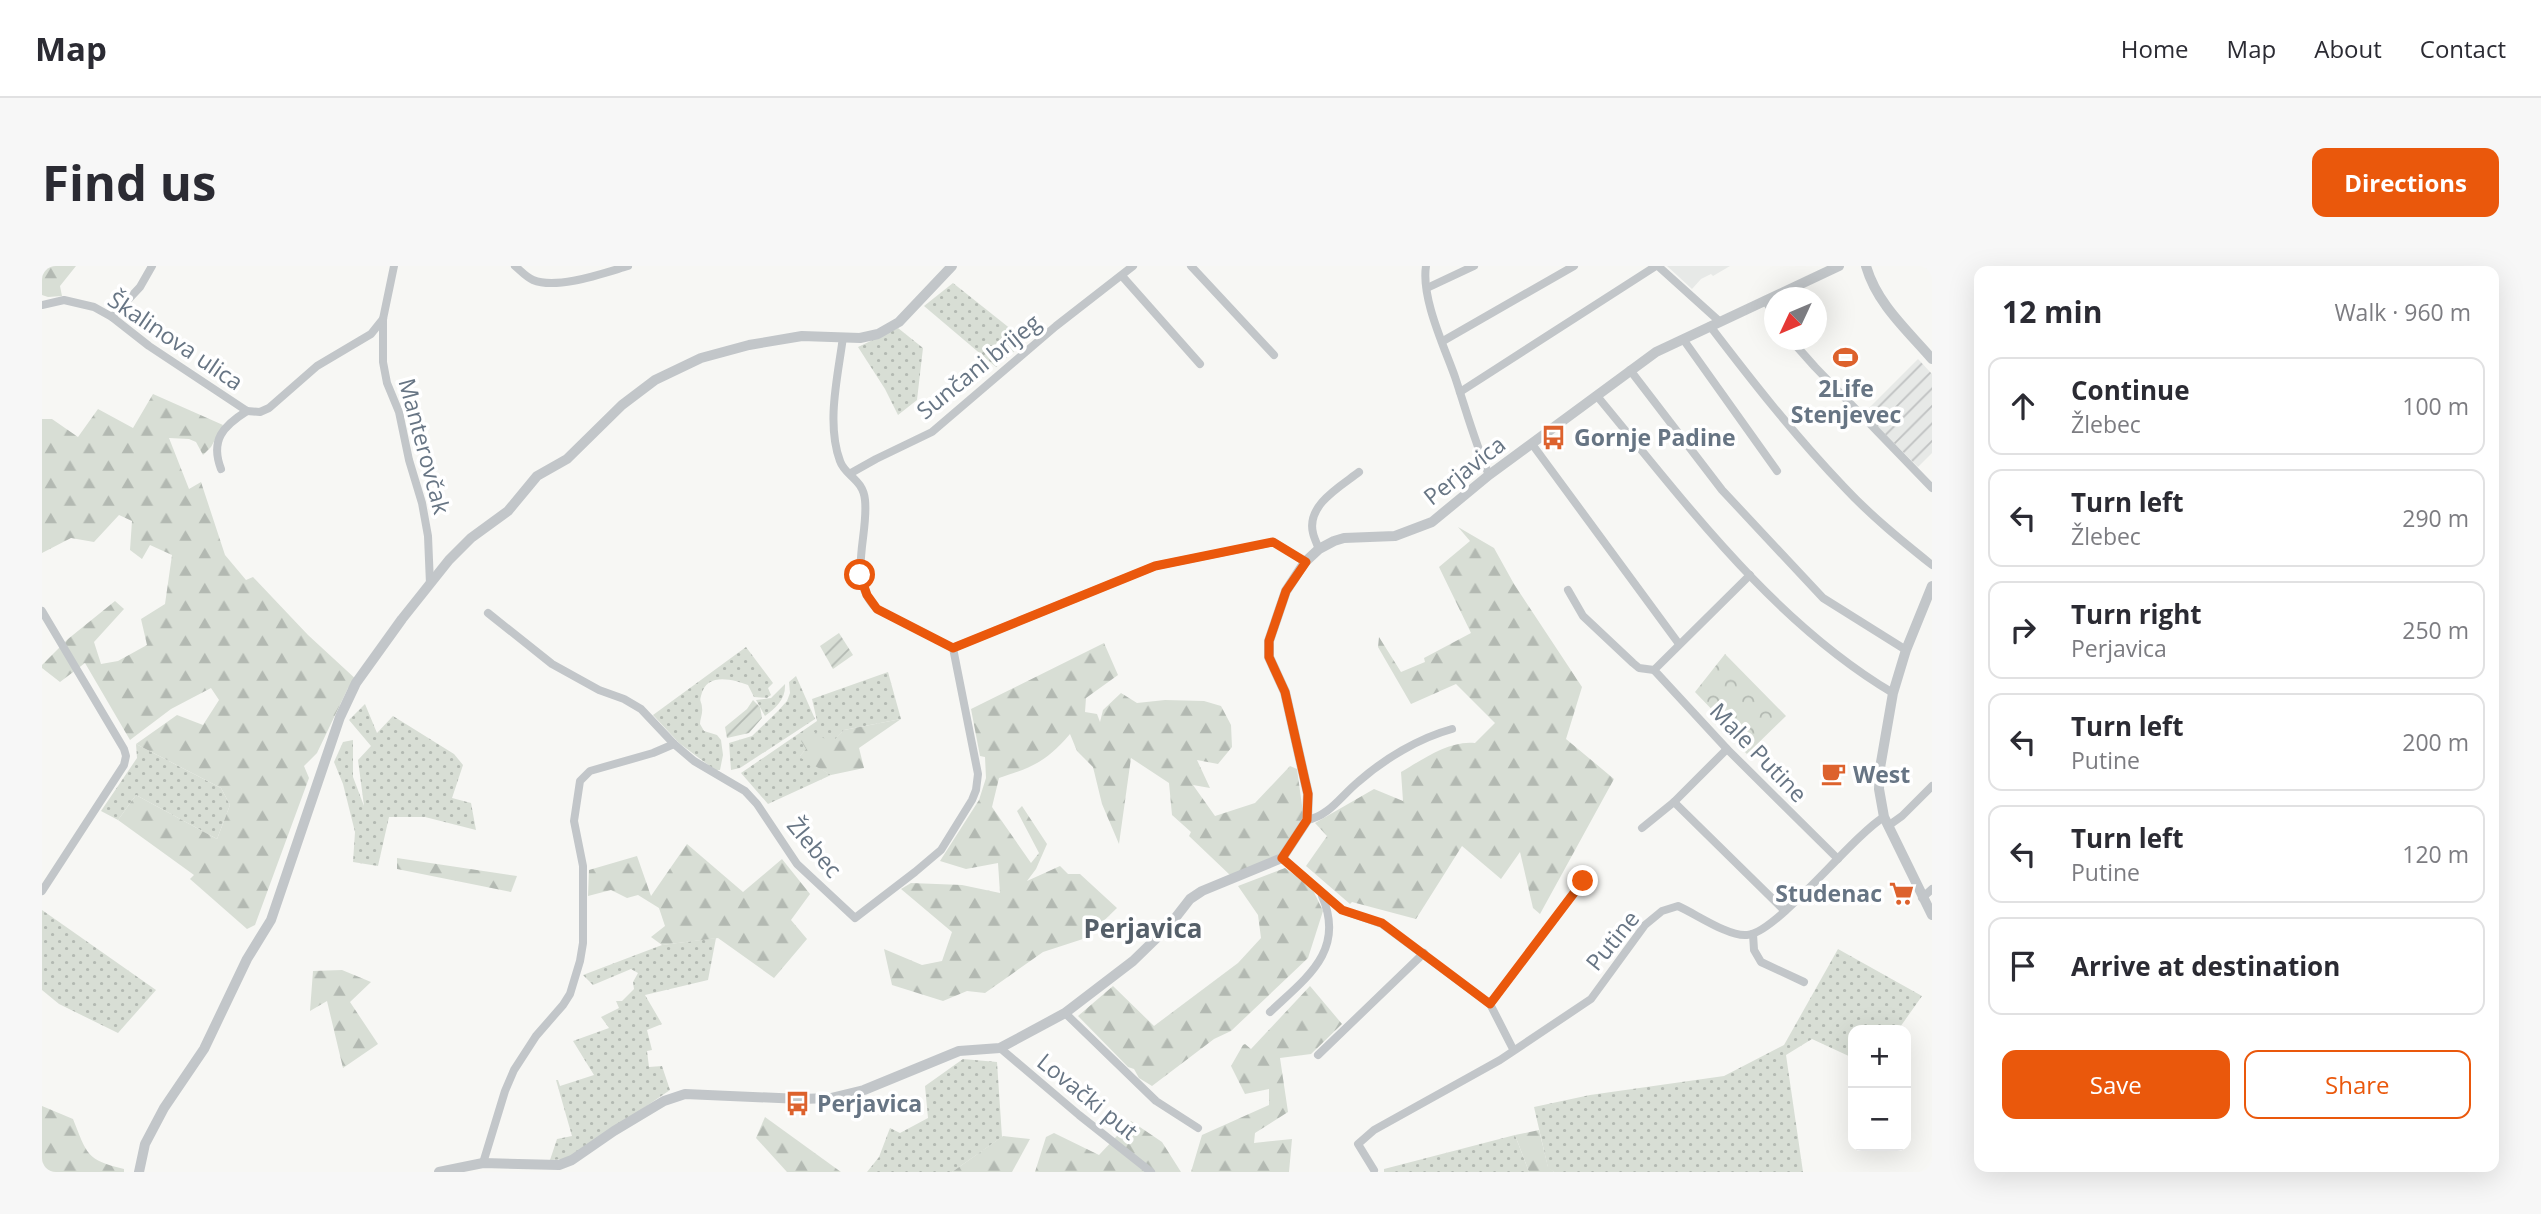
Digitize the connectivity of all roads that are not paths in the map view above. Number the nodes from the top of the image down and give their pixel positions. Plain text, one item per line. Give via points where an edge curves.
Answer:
1 (152, 266) edge
2 (394, 266) edge
3 (515, 266) edge
4 (628, 266) edge
5 (952, 266) edge
6 (1133, 266) edge
7 (1191, 266) edge
8 (1426, 266) edge
9 (1474, 266) edge
10 (1574, 266) edge
11 (1657, 266) edge
12 (1839, 266) edge
13 (1866, 266) edge
14 (1122, 276) junction
15 (1793, 287) edge
16 (1427, 288) junction
17 (1764, 300) edge
18 (42, 305) edge
19 (112, 317) junction
20 (383, 319) junction
21 (1715, 323) junction
22 (843, 337) junction
23 (1683, 339) junction
24 (1443, 341) junction
25 (1800, 350) edge
26 (1274, 355) dead end
27 (1932, 359) edge
28 (1200, 365) dead end
29 (1630, 370) junction
30 (1460, 393) junction
31 (1597, 396) junction
32 (247, 411) junction
33 (1532, 444) junction
34 (221, 469) dead end
35 (1777, 471) dead end
36 (1359, 472) dead end
37 (851, 473) junction
38 (1489, 475) junction
39 (1932, 488) edge
40 (1319, 549) junction
41 (1306, 562) junction
42 (1932, 565) edge
43 (1750, 575) junction
44 (430, 584) junction
45 (1932, 586) edge
46 (1568, 590) dead end
47 (42, 611) edge
48 (488, 613) dead end
49 (1679, 644) junction
50 (953, 648) junction
51 (1906, 650) junction
52 (1654, 670) junction
53 (1893, 693) junction
54 (1452, 729) dead end
55 (674, 744) junction
56 (1727, 749) junction
57 (1932, 786) edge
58 (1674, 802) junction
59 (1307, 820) junction
60 (1886, 821) junction
61 (1642, 828) dead end
62 (1282, 858) junction
63 (1838, 859) junction
64 (1583, 881) dead end
65 (1932, 889) edge
66 (42, 891) edge
67 (1320, 891) junction
68 (1922, 898) junction
69 (1785, 911) junction
70 (1932, 915) edge
71 (1753, 934) junction
72 (1424, 953) junction
73 (1804, 982) dead end
74 (1490, 1004) junction
75 (1270, 1012) dead end
76 (1065, 1013) junction
77 (1000, 1048) junction
78 (1513, 1049) junction
79 (1318, 1055) dead end
80 (1198, 1128) dead end
81 (483, 1163) junction
82 (514, 1168) edge
83 (1374, 1170) dead end
84 (139, 1172) edge
85 (439, 1172) edge
86 (1152, 1172) edge

1 - 19 street
2 - 20 street, Manterovčak
3 - 4 street via 545,283
5 - 22 street via 899,321 878,334
6 - 14 street, Sunčani brijeg
7 - 26 street
8 - 16 street
9 - 16 street
10 - 24 street
11 - 21 street
11 - 30 street
12 - 15 street, Perjavica
13 - 27 street via 1885,305
14 - 28 street
14 - 37 street, Sunčani brijeg via 932,432
16 - 24 street
17 - 21 street, Perjavica
18 - 19 street, Škalinova ulica via 71,300
19 - 32 street, Škalinova ulica
20 - 32 street, Škalinova ulica via 371,334 317,366 269,408
20 - 44 street, Manterovčak via 383,362 422,503
21 - 23 street, Perjavica
21 - 42 street via 1736,362 1844,488
22 - 37 street via 835,439 842,467
22 - 44 street via 749,345 701,358 655,380 567,459 537,476 508,512 471,538
23 - 29 street, Perjavica
23 - 35 street
24 - 30 street
25 - 39 street
29 - 31 street, Perjavica
29 - 51 street via 1722,490 1823,598
30 - 38 street
31 - 33 street, Perjavica
31 - 43 street
32 - 34 street, Škalinova ulica via 222,432 217,455
33 - 38 street, Perjavica
33 - 49 street
36 - 40 street via 1319,505 1312,532
37 - 50 street via 865,496 860,575 869,600 882,613
38 - 40 street, Perjavica via 1425,526 1395,536 1344,538
40 - 41 street, Perjavica
41 - 50 street via 1273,542 1176,560
41 - 59 street, Perjavica via 1286,591 1269,641 1269,657 1285,692 1308,794
43 - 49 street
43 - 53 street via 1832,650
44 - 84 street via 356,683 340,717 271,920 204,1049 145,1144
45 - 51 street
46 - 52 street, Male Putine via 1583,615 1633,663
47 - 66 street via 126,757
48 - 55 street, Žlebec via 552,664 641,709
49 - 52 street
50 - 55 street, Žlebec via 978,774 976,790 941,850 855,918 797,864 751,796
51 - 53 street
52 - 56 street, Male Putine
53 - 60 street via 1880,768 1880,801
54 - 59 street via 1395,755 1325,813
55 - 81 street via 590,771 580,781 574,821 583,866 580,961 570,994 514,1070
56 - 58 street
56 - 63 street, Male Putine
57 - 60 street via 1902,816
58 - 61 street
58 - 69 street
59 - 62 street
60 - 63 street via 1868,827
60 - 68 street
62 - 67 street
62 - 76 street via 1190,899 1133,961
63 - 69 street
64 - 74 street
65 - 68 street
67 - 72 street via 1342,910 1382,923
67 - 75 street via 1328,909 1330,934 1322,956 1315,970
68 - 70 street
69 - 71 street
71 - 73 street via 1761,962
71 - 78 street, Putine via 1728,931 1678,906 1662,911 1627,946 1591,999
72 - 74 street
72 - 79 street
74 - 78 street
76 - 77 street
76 - 80 street via 1156,1101
77 - 82 street via 959,1051 864,1090 831,1098 685,1094 664,1101 572,1160
77 - 86 street, Lovački put
78 - 83 street, Putine via 1374,1130 1358,1144
81 - 82 street
81 - 85 street

